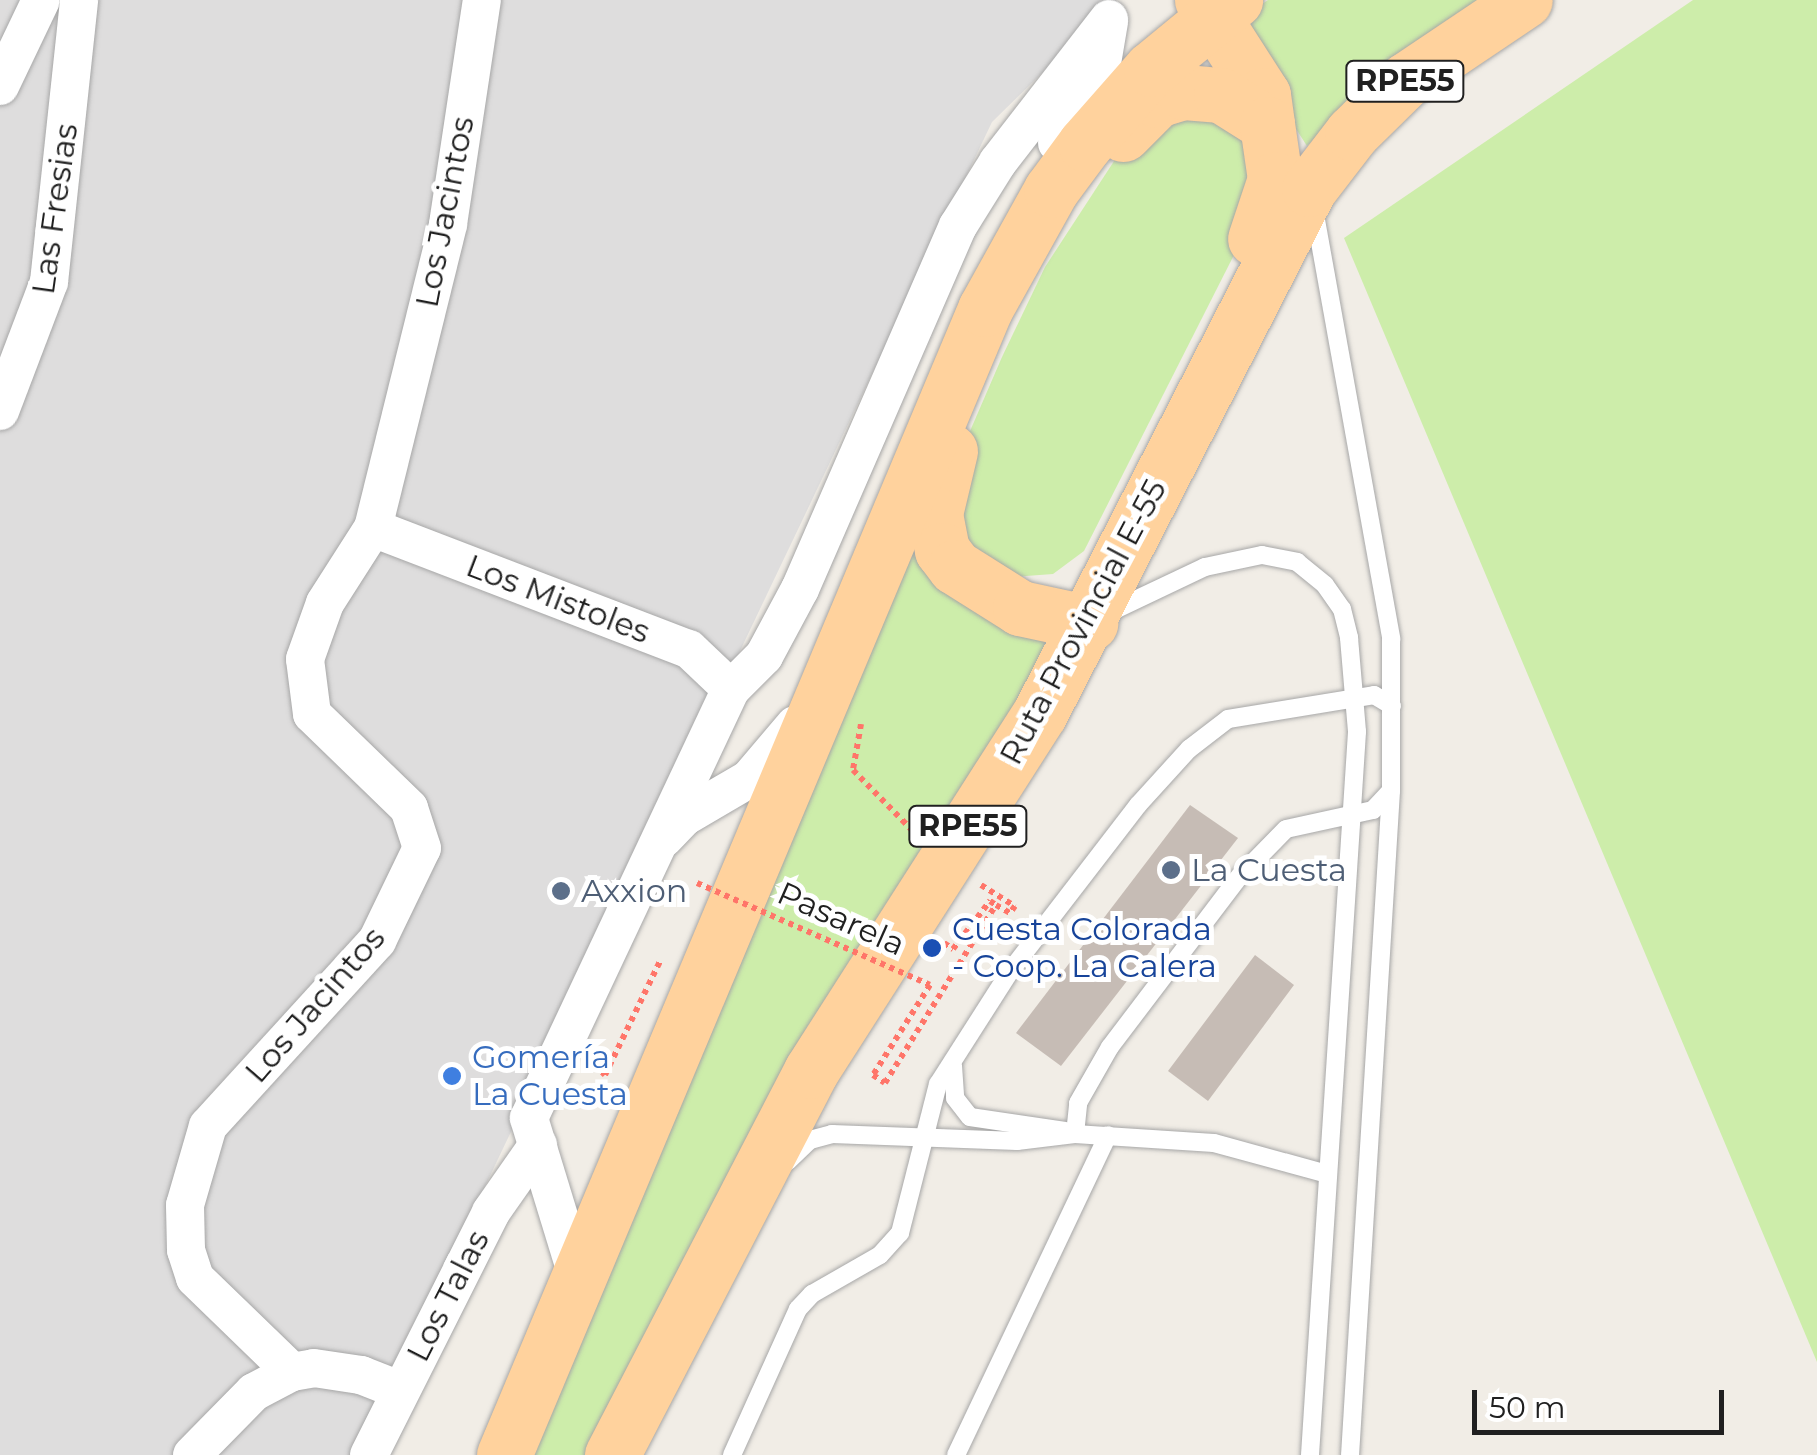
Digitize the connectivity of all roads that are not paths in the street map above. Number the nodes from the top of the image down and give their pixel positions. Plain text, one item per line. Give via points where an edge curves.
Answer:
1 (42, 0) edge
2 (78, 0) edge
3 (482, 0) edge
4 (1525, 0) edge
5 (1217, 5) edge
6 (1111, 10) edge
7 (0, 86) edge
8 (1287, 153) junction
9 (1014, 252) junction
10 (962, 361) junction
11 (0, 412) edge
12 (1168, 463) junction
13 (373, 528) junction
14 (1000, 596) junction
15 (1090, 623) junction
16 (731, 688) junction
17 (849, 690) junction
18 (1356, 699) junction
19 (1392, 706) junction
20 (1391, 791) junction
21 (1352, 814) junction
22 (653, 850) junction
23 (956, 1055) junction
24 (916, 1134) junction
25 (1075, 1134) junction
26 (1108, 1135) junction
27 (538, 1145) junction
28 (1328, 1174) junction
29 (734, 1266) dead end
30 (576, 1272) junction
31 (292, 1372) junction
32 (399, 1390) junction
33 (666, 1403) dead end
34 (192, 1455) edge
35 (369, 1455) edge
36 (504, 1455) edge
37 (615, 1455) edge
38 (732, 1455) edge
39 (956, 1455) edge
40 (1310, 1455) edge
41 (1350, 1455) edge

1 - 7 street
2 - 11 street, Las Fresias via 49,282
3 - 13 street, Los Jacintos via 448,224
4 - 8 main road, Ruta Provincial E-55 / RPE55 via 1406,80 1352,133
5 - 8 main road
5 - 9 main road via 1125,95 1051,190
6 - 9 street via 1106,60 1092,93 1028,185
6 - 16 street via 958,226 800,590 764,656
8 - 9 main road via 1221,95 1184,92 1157,100 1069,208
8 - 12 main road, Ruta Provincial E-55 / RPE55 via 1220,356
8 - 19 lane via 1377,540 1391,639
9 - 10 main road
10 - 14 main road via 963,420 936,492 936,530 954,566
10 - 17 main road
12 - 14 main road, RPE55 via 1123,504 1088,568 1066,590
12 - 15 main road, Ruta Provincial E-55 / RPE55
13 - 16 street, Los Mistoles via 689,649
13 - 31 street, Los Jacintos via 311,633 304,681 312,714 326,734 409,808 422,848 377,940 208,1126 185,1204 186,1250 195,1278
14 - 15 main road via 1045,617
15 - 18 lane via 1205,567 1282,557 1311,572 1335,596 1349,638
15 - 37 main road, Ruta Provincial E-55 / RPE55 via 811,1071
16 - 22 street
17 - 22 street via 749,779 684,817
17 - 30 main road
18 - 19 lane via 1374,696
18 - 21 lane
18 - 23 lane via 1240,716 1189,749 1073,884
19 - 20 lane
20 - 21 lane via 1373,810
20 - 41 lane
21 - 25 lane via 1286,828 1239,876 1110,1046 1078,1103
21 - 28 lane
22 - 27 street via 529,1118
23 - 24 lane
23 - 24 lane via 925,1089
23 - 25 lane via 951,1085 970,1117
24 - 25 lane via 1016,1142
24 - 29 lane via 810,1140 785,1164
24 - 38 lane via 910,1205 900,1233 880,1255 798,1309
25 - 26 lane
26 - 28 lane via 1214,1143
26 - 39 lane
27 - 30 street
27 - 32 street, Los Talas via 491,1212
28 - 40 lane
30 - 36 main road
31 - 32 street via 345,1372
31 - 34 street via 254,1392
32 - 35 street, Los Talas
33 - 37 lane, RPE55

